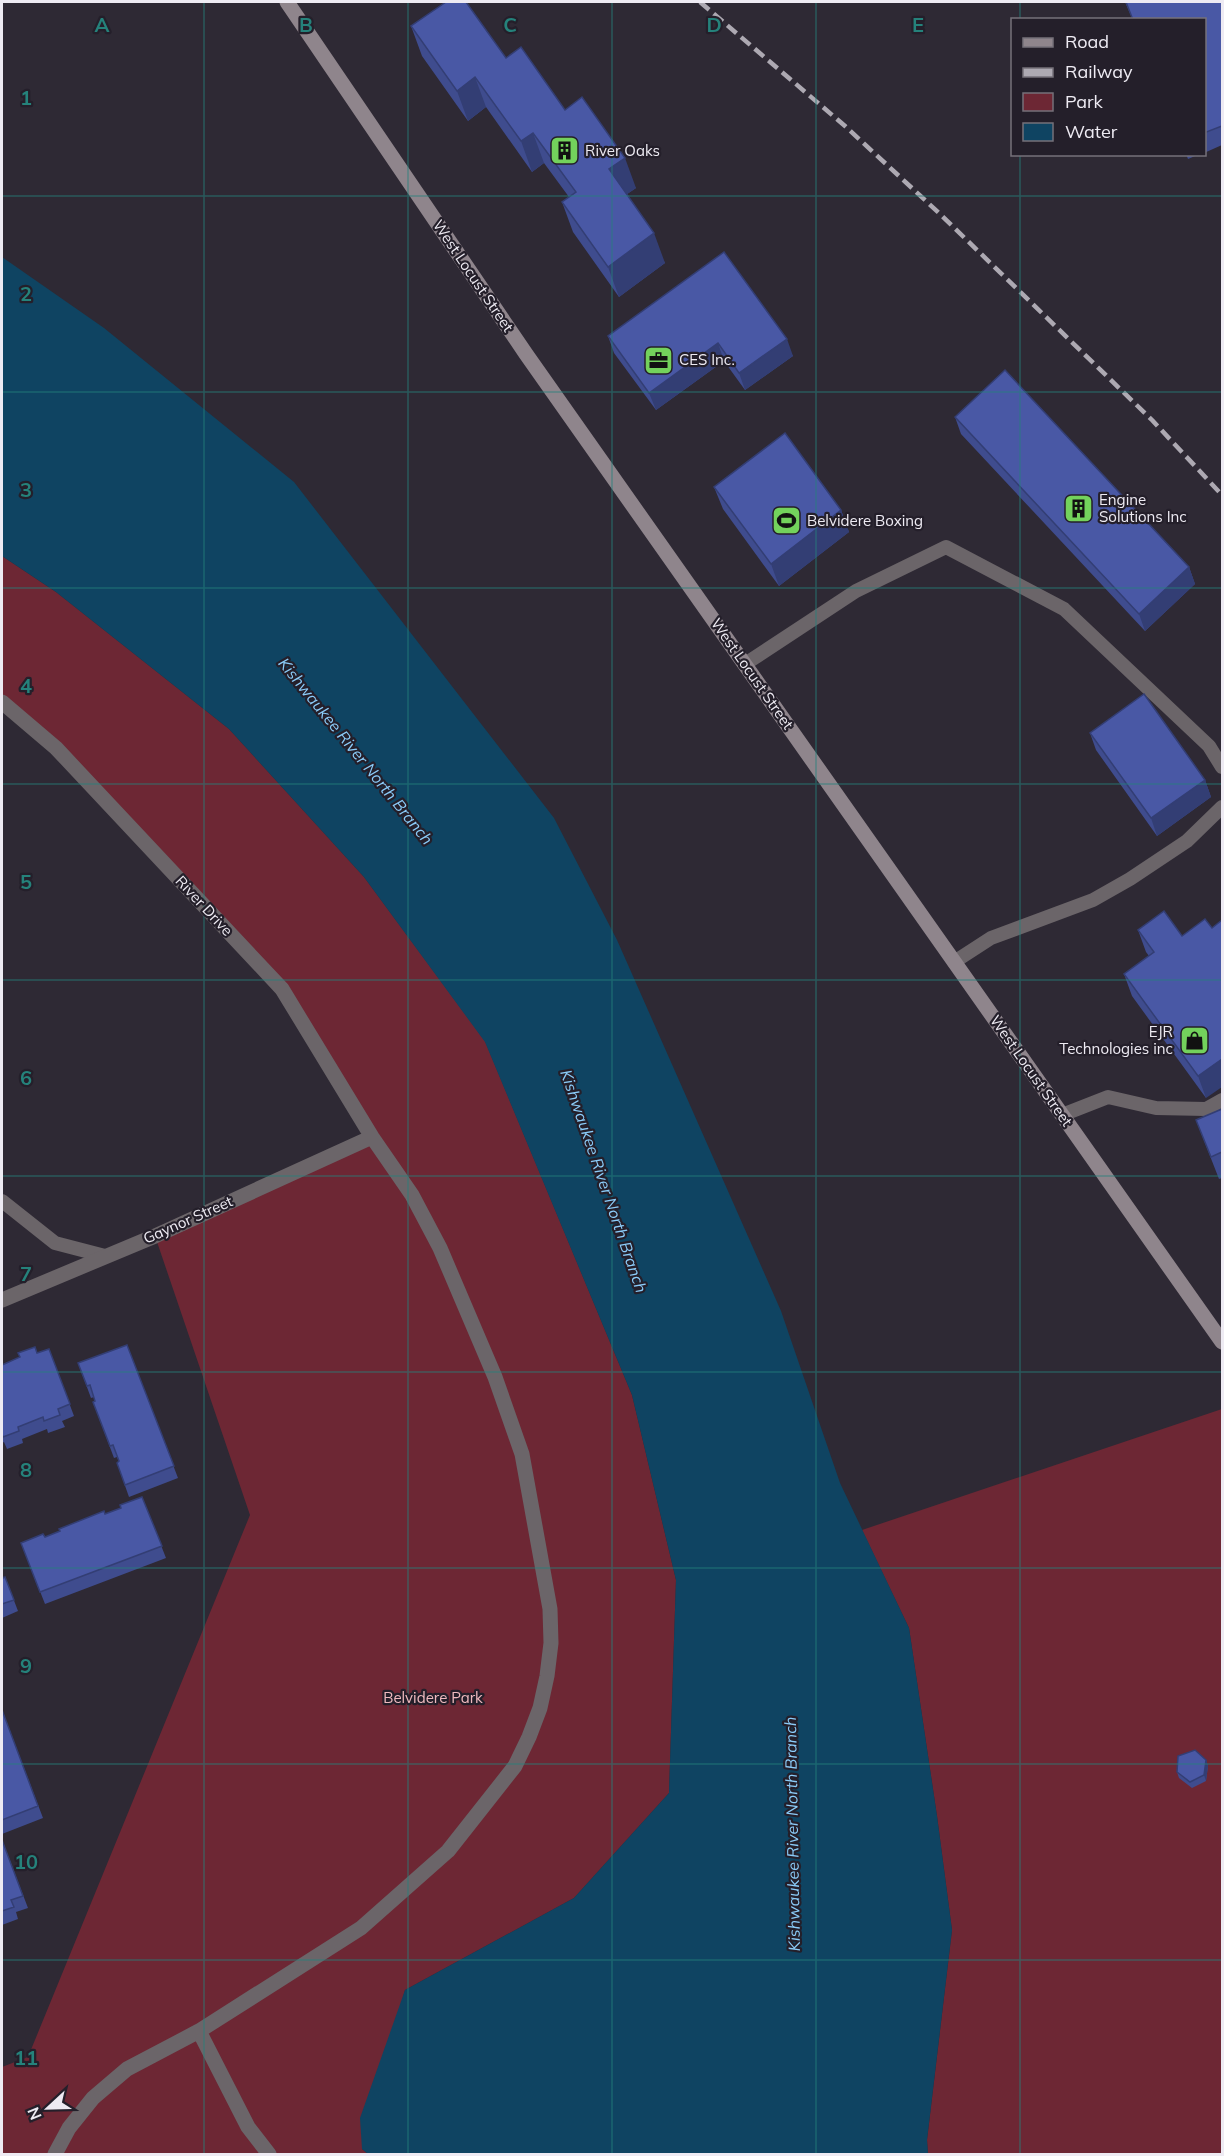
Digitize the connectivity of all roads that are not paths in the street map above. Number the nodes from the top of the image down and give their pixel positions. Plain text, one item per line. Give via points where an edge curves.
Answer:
1 (287, 2) edge
2 (745, 664) junction
3 (2, 702) edge
4 (1222, 767) edge
5 (1222, 807) edge
6 (954, 962) junction
7 (1222, 1100) edge
8 (1062, 1115) junction
9 (372, 1137) junction
10 (2, 1201) edge
11 (105, 1256) junction
12 (2, 1300) edge
13 (1222, 1342) edge
14 (199, 2031) junction
15 (55, 2154) edge
16 (269, 2154) edge

1 - 2 street, West Locust Street via 526,354
2 - 4 lane via 856,591 946,547 1064,609 1209,746
2 - 6 street, West Locust Street
3 - 9 street, River Drive via 56,748 282,989
5 - 6 lane via 1187,841 1131,879 1093,900 991,938
6 - 8 street, West Locust Street
7 - 8 lane via 1206,1109 1156,1108 1108,1097
8 - 13 street, West Locust Street
9 - 11 street, Gaynor Street
9 - 14 street, River Drive via 412,1195 440,1248 495,1377 522,1454 550,1609 547,1676 537,1718 515,1766 448,1851 361,1928
10 - 11 lane via 55,1242
11 - 12 street, Gaynor Street
14 - 15 street, River Drive via 127,2069 93,2098 69,2128
14 - 16 street via 248,2127

